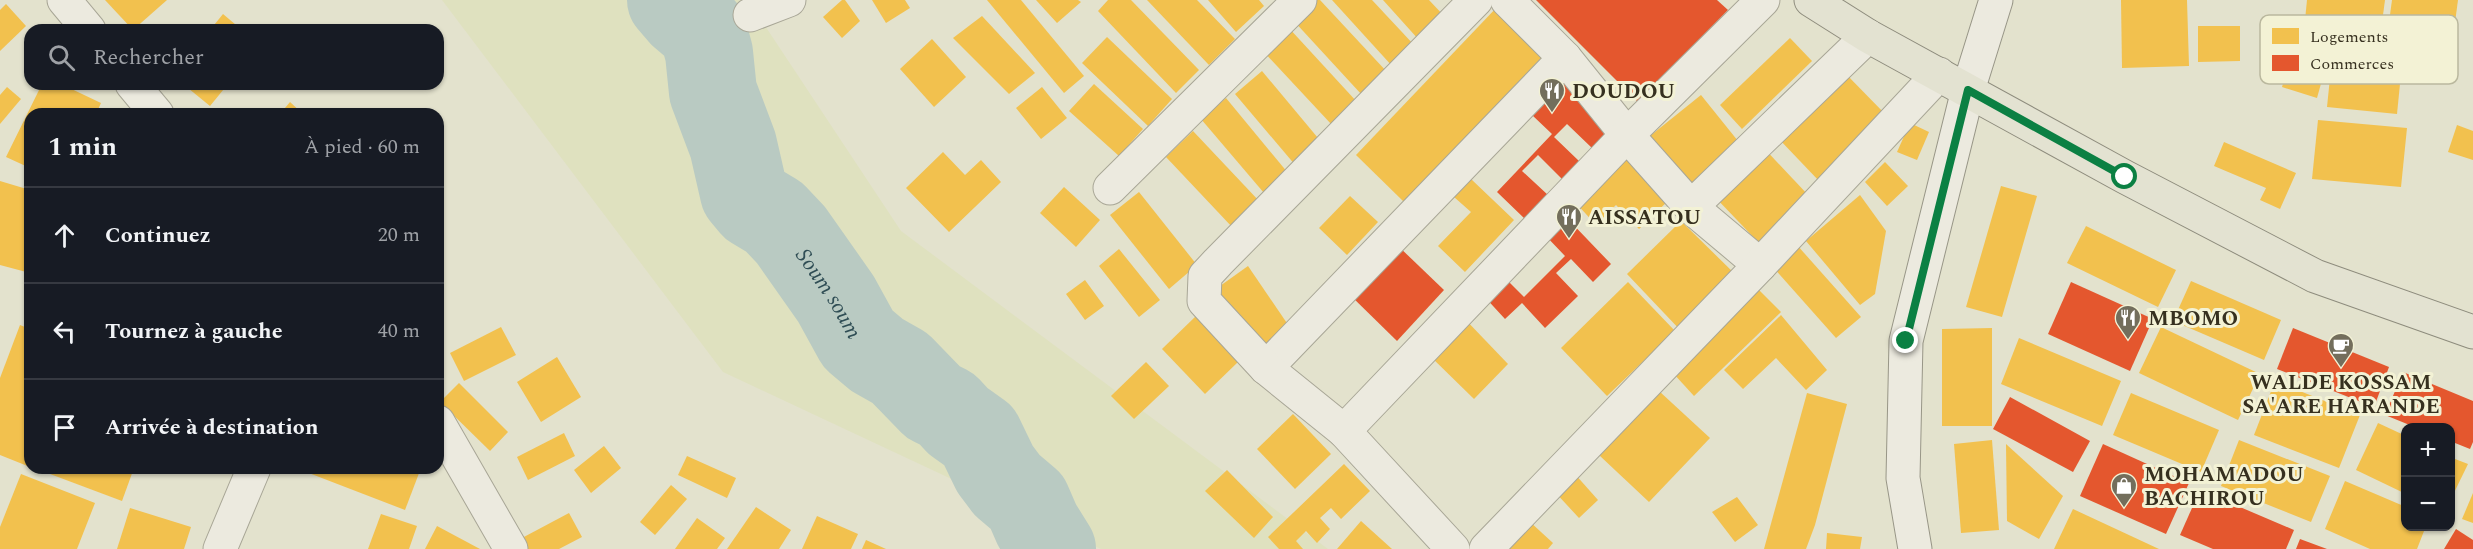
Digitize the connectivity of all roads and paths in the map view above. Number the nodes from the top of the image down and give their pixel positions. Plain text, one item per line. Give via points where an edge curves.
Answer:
1 (64, 0) edge
2 (789, 0) edge
3 (1300, 0) edge
4 (1476, 0) edge
5 (1507, 0) edge
6 (1763, 0) edge
7 (1811, 0) edge
8 (1996, 0) edge
9 (750, 15) dead end
10 (83, 24) edge
11 (1868, 36) junction
12 (1565, 58) junction
13 (1939, 74) junction
14 (137, 90) edge
15 (1968, 90) junction
16 (152, 108) edge
17 (1627, 135) junction
18 (1110, 188) dead end
19 (1691, 207) junction
20 (1760, 265) junction
21 (2473, 332) edge
22 (1266, 368) junction
23 (1344, 431) junction
24 (444, 432) edge
25 (251, 474) edge
26 (220, 549) edge
27 (511, 549) edge
28 (1453, 549) edge
29 (1486, 549) edge
30 (1915, 549) edge

1 - 10 street
2 - 9 street
3 - 18 street
4 - 22 street via 1205,276 1204,302
5 - 12 street
6 - 17 street
7 - 11 main road
8 - 15 street
11 - 13 main road
11 - 19 street
12 - 17 street
12 - 22 street
13 - 15 main road
13 - 20 street
14 - 16 street
15 - 21 main road via 2315,276
15 - 30 street via 1906,341 1903,478
17 - 19 street
17 - 23 street
19 - 20 street
20 - 29 street
22 - 23 street
23 - 28 street
24 - 27 street
25 - 26 street

